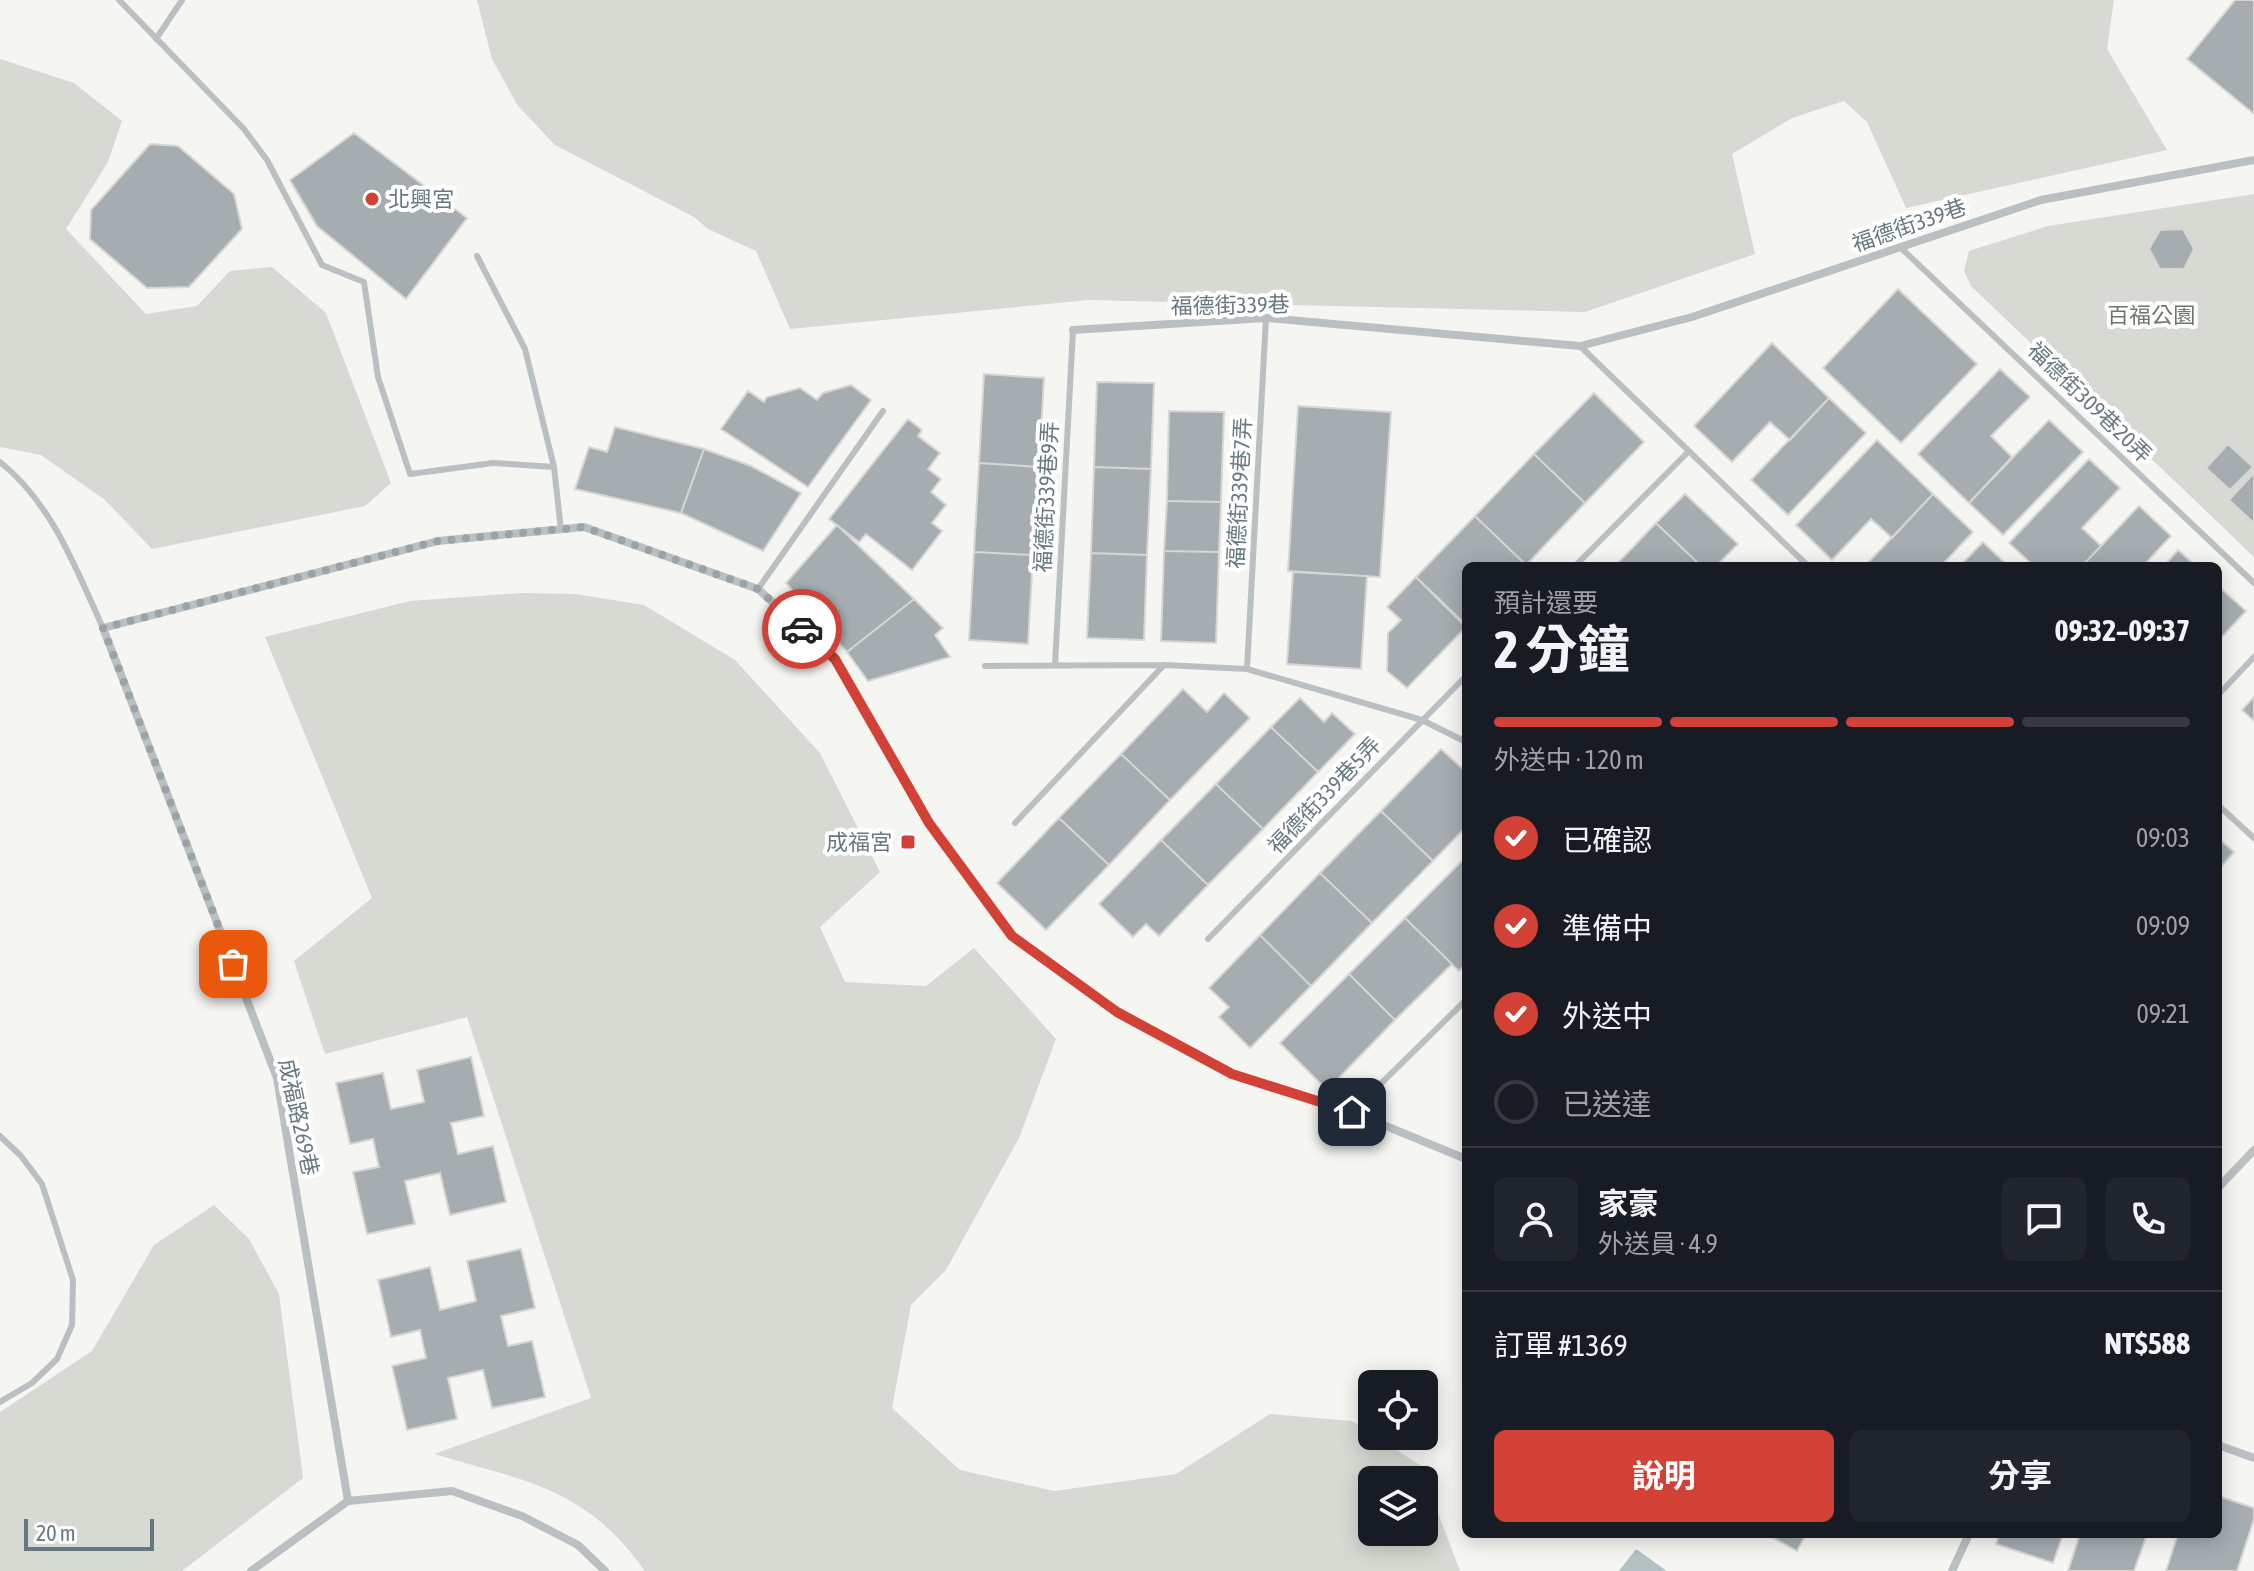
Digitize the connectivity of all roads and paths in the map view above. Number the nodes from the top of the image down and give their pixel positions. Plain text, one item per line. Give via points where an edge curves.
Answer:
1 (119, 0) edge
2 (182, 0) edge
3 (156, 39) junction
4 (2254, 160) edge
5 (1900, 247) junction
6 (477, 256) dead end
7 (1266, 318) junction
8 (1073, 330) joint
9 (1580, 346) junction
10 (883, 411) dead end
11 (1689, 451) junction
12 (0, 462) edge
13 (554, 467) junction
14 (561, 530) junction
15 (1579, 562) edge
16 (1804, 562) edge
17 (2254, 583) edge
18 (758, 589) junction
19 (103, 628) junction
20 (2254, 657) edge
21 (1055, 665) junction
22 (1164, 665) junction
23 (985, 666) dead end
24 (1247, 669) junction
25 (1462, 680) edge
26 (2222, 691) edge
27 (1422, 720) junction
28 (1462, 740) edge
29 (2222, 809) edge
30 (1015, 823) dead end
31 (2254, 838) edge
32 (1208, 939) dead end
33 (1462, 1004) edge
34 (1352, 1112) junction
35 (0, 1136) edge
36 (2254, 1150) edge
37 (1462, 1157) edge
38 (2222, 1184) edge
39 (0, 1402) edge
40 (2222, 1446) edge
41 (2254, 1458) edge
42 (348, 1501) junction
43 (1967, 1538) edge
44 (251, 1571) edge
45 (605, 1571) edge
46 (1952, 1571) edge

1 - 3 lane
2 - 3 lane
3 - 13 lane via 244,129 267,160 322,265 364,282 378,377 410,474 493,463
4 - 5 street, 福德街339巷 via 2041,200
5 - 9 street, 福德街339巷 via 1692,317
5 - 17 lane, 福德街309巷20弄
6 - 13 lane via 525,349
7 - 8 street, 福德街339巷
7 - 9 street, 福德街339巷
7 - 24 lane, 福德街339巷7弄
8 - 21 lane, 福德街339巷9弄
9 - 11 lane
10 - 18 lane
11 - 15 lane
11 - 16 lane
12 - 19 lane, 成福路269巷 via 60,533
13 - 14 lane
14 - 18 street via 584,527
14 - 19 street via 438,541
18 - 34 street via 835,659 929,823 1012,936 1117,1012 1232,1074
19 - 42 street, 成福路269巷 via 277,1078
20 - 26 lane
21 - 22 lane
21 - 23 lane
22 - 24 lane
22 - 30 lane
24 - 27 lane
25 - 27 lane, 福德街339巷5弄
27 - 28 lane
27 - 32 lane, 福德街339巷5弄
29 - 31 lane
33 - 34 lane
34 - 37 street
35 - 39 lane via 42,1184 73,1280 72,1325 57,1359 32,1383
36 - 38 street
40 - 41 street
42 - 44 street
42 - 45 street via 452,1491 550,1530 578,1545
43 - 46 street

